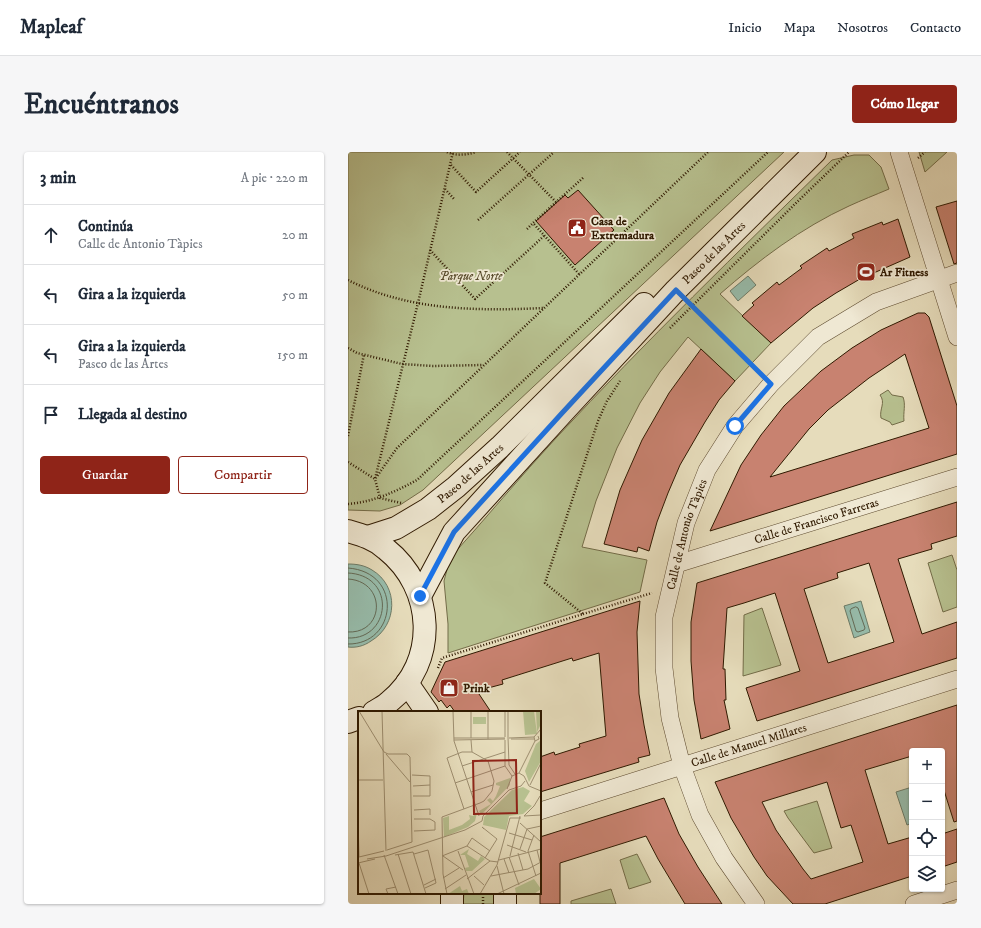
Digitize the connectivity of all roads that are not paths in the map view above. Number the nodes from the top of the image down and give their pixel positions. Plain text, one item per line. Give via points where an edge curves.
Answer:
1 (798, 152) edge
2 (815, 152) edge
3 (899, 152) edge
4 (957, 273) edge
5 (939, 279) junction
6 (957, 337) edge
7 (957, 477) edge
8 (358, 534) edge
9 (677, 564) junction
10 (420, 596) junction
11 (957, 679) edge
12 (407, 683) junction
13 (376, 711) edge
14 (426, 711) edge
15 (358, 718) edge
16 (348, 722) edge
17 (682, 766) junction
18 (541, 811) edge
19 (957, 890) edge
20 (756, 904) edge
21 (914, 904) edge

1 - 8 main road, Paseo de las Artes via 500,447 456,487 428,509 396,528
2 - 10 main road, Paseo de las Artes via 676,290 454,532
3 - 5 street
4 - 5 street, Calle de Antonio Tàpies
5 - 6 street
5 - 9 street, Calle de Antonio Tàpies via 876,302 818,337 771,384 735,426 707,470 686,523
7 - 9 street, Calle de Francisco Farreras
8 - 10 main road via 386,548 400,561
9 - 17 street, Calle de Antonio Tàpies via 664,618 664,668 670,718
10 - 12 main road via 425,618 424,641 418,663
11 - 17 street, Calle de Manuel Millares
12 - 13 main road via 389,702
12 - 14 main road
15 - 16 main road
17 - 18 street, Calle de Manuel Millares
17 - 20 street, Calle de Antonio Tàpies via 700,815 724,858
19 - 21 street

